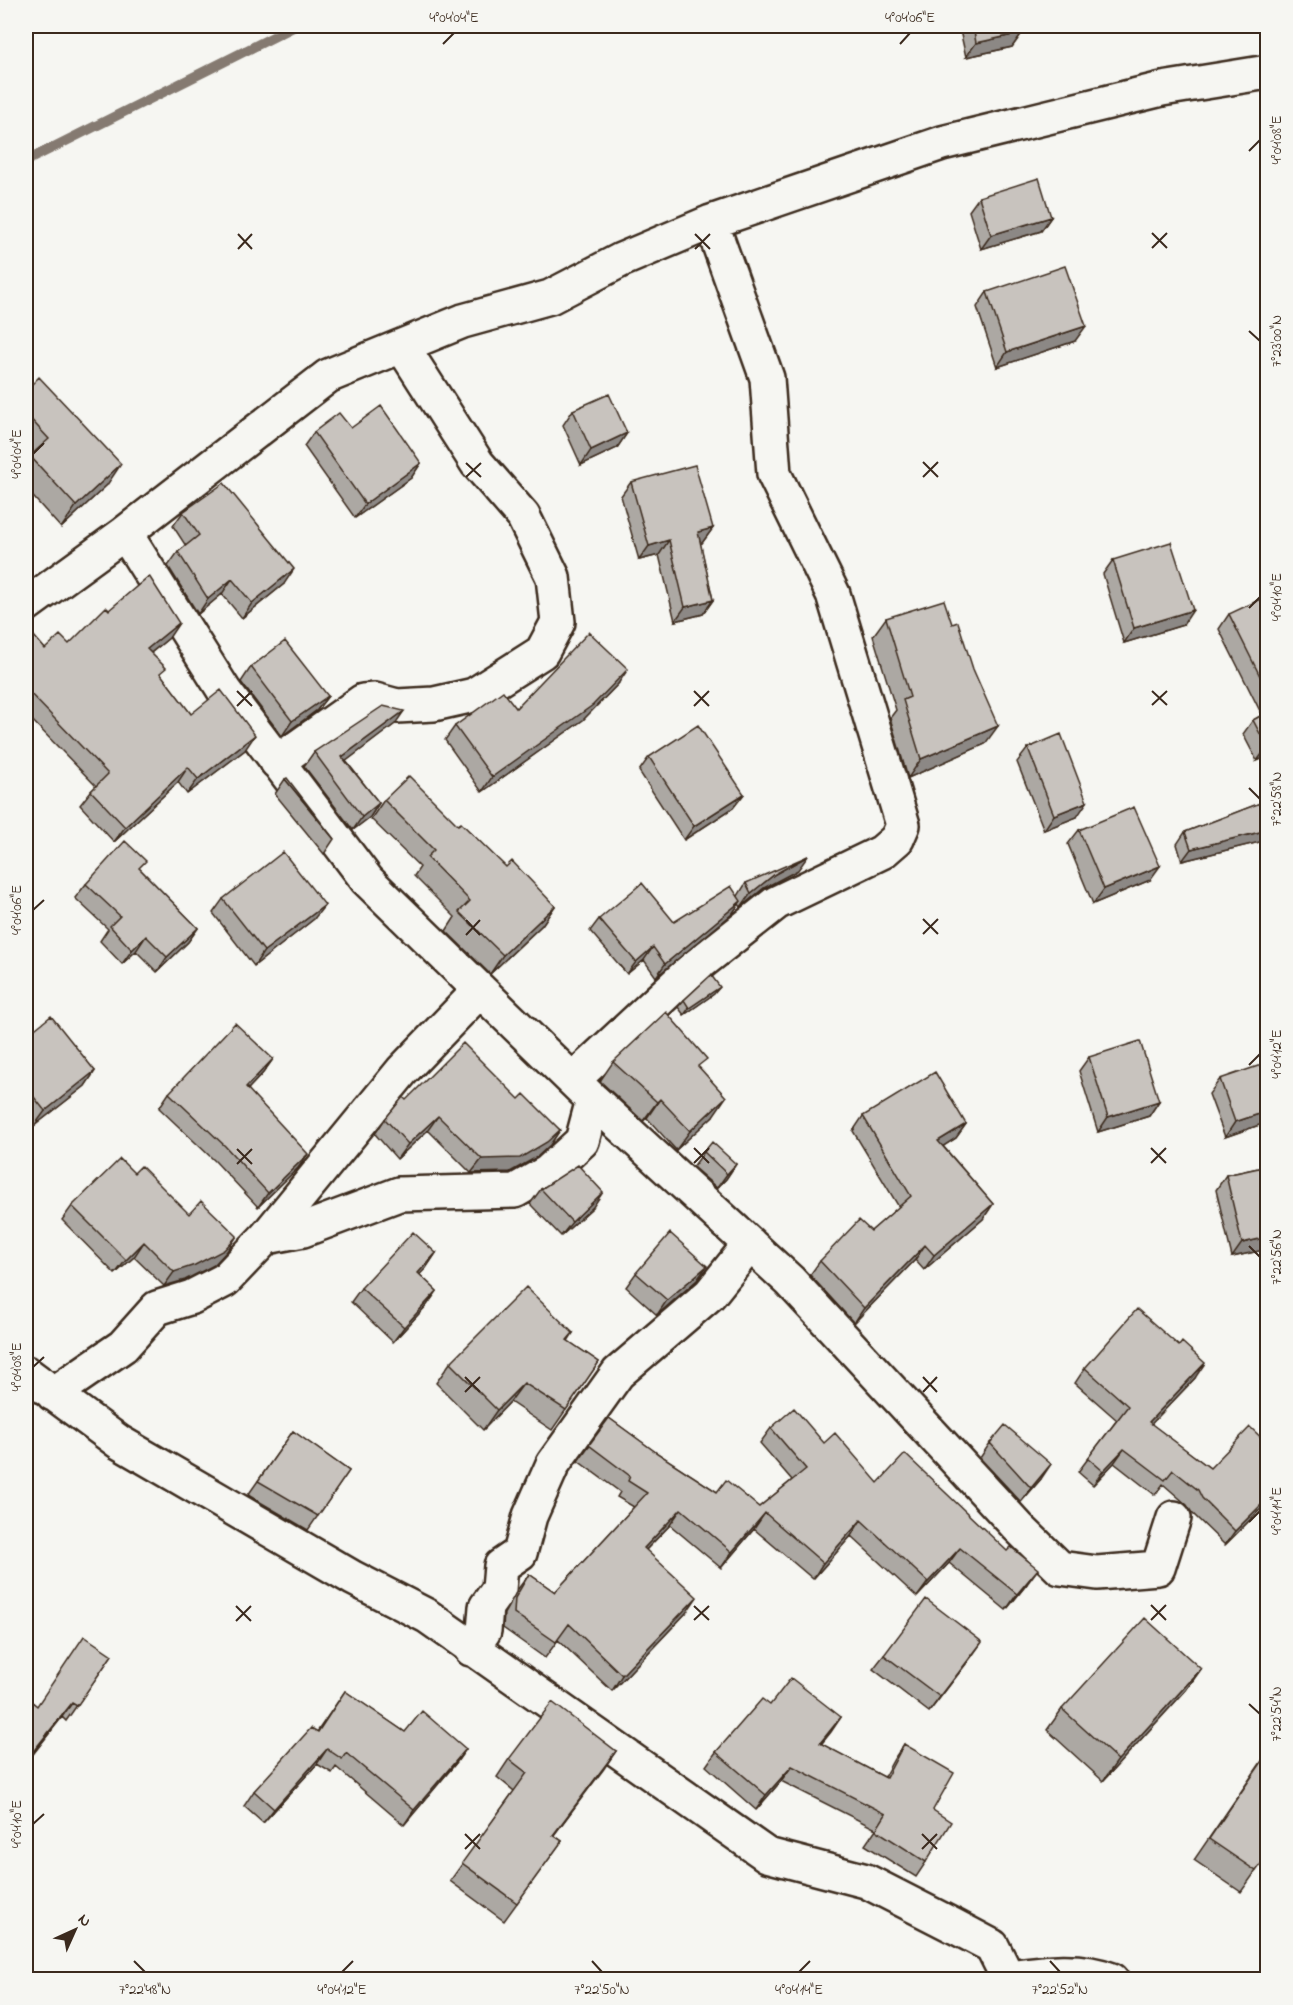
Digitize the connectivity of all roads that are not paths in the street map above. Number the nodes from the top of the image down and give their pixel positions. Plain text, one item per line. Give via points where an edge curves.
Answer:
1 (1268, 72) edge
2 (711, 222) junction
3 (402, 346) junction
4 (125, 533) junction
5 (26, 605) edge
6 (278, 762) junction
7 (480, 990) junction
8 (583, 1090) junction
9 (266, 1237) junction
10 (750, 1244) junction
11 (26, 1373) edge
12 (53, 1394) junction
13 (1174, 1518) dead end
14 (471, 1649) junction
15 (1010, 1978) edge
16 (1112, 1980) edge

1 - 2 street via 1162,89 942,143
2 - 3 street via 621,260 549,297 463,321
2 - 8 street via 767,378 774,474 833,594 903,825 897,839 882,852 776,903 690,971
3 - 4 street via 328,376
3 - 6 street via 477,463 523,516 553,577 558,622 542,652 474,696 397,706 363,700
4 - 5 street
4 - 6 street via 225,692
6 - 7 street via 367,880
7 - 8 street
7 - 9 street via 402,1071
8 - 9 street via 582,1141 548,1172 515,1191 399,1194 303,1230
8 - 10 street
9 - 12 street via 225,1280 192,1297 157,1308 123,1346
10 - 13 street via 790,1281 1060,1568 1097,1573 1158,1568
10 - 14 street via 710,1294 618,1373 553,1464 530,1516 520,1553 501,1566 500,1588 486,1607 484,1631
11 - 12 street
12 - 14 street via 119,1442 353,1578 427,1616
14 - 15 street via 767,1855 876,1886 992,1946
15 - 16 street via 1053,1970 1098,1974

